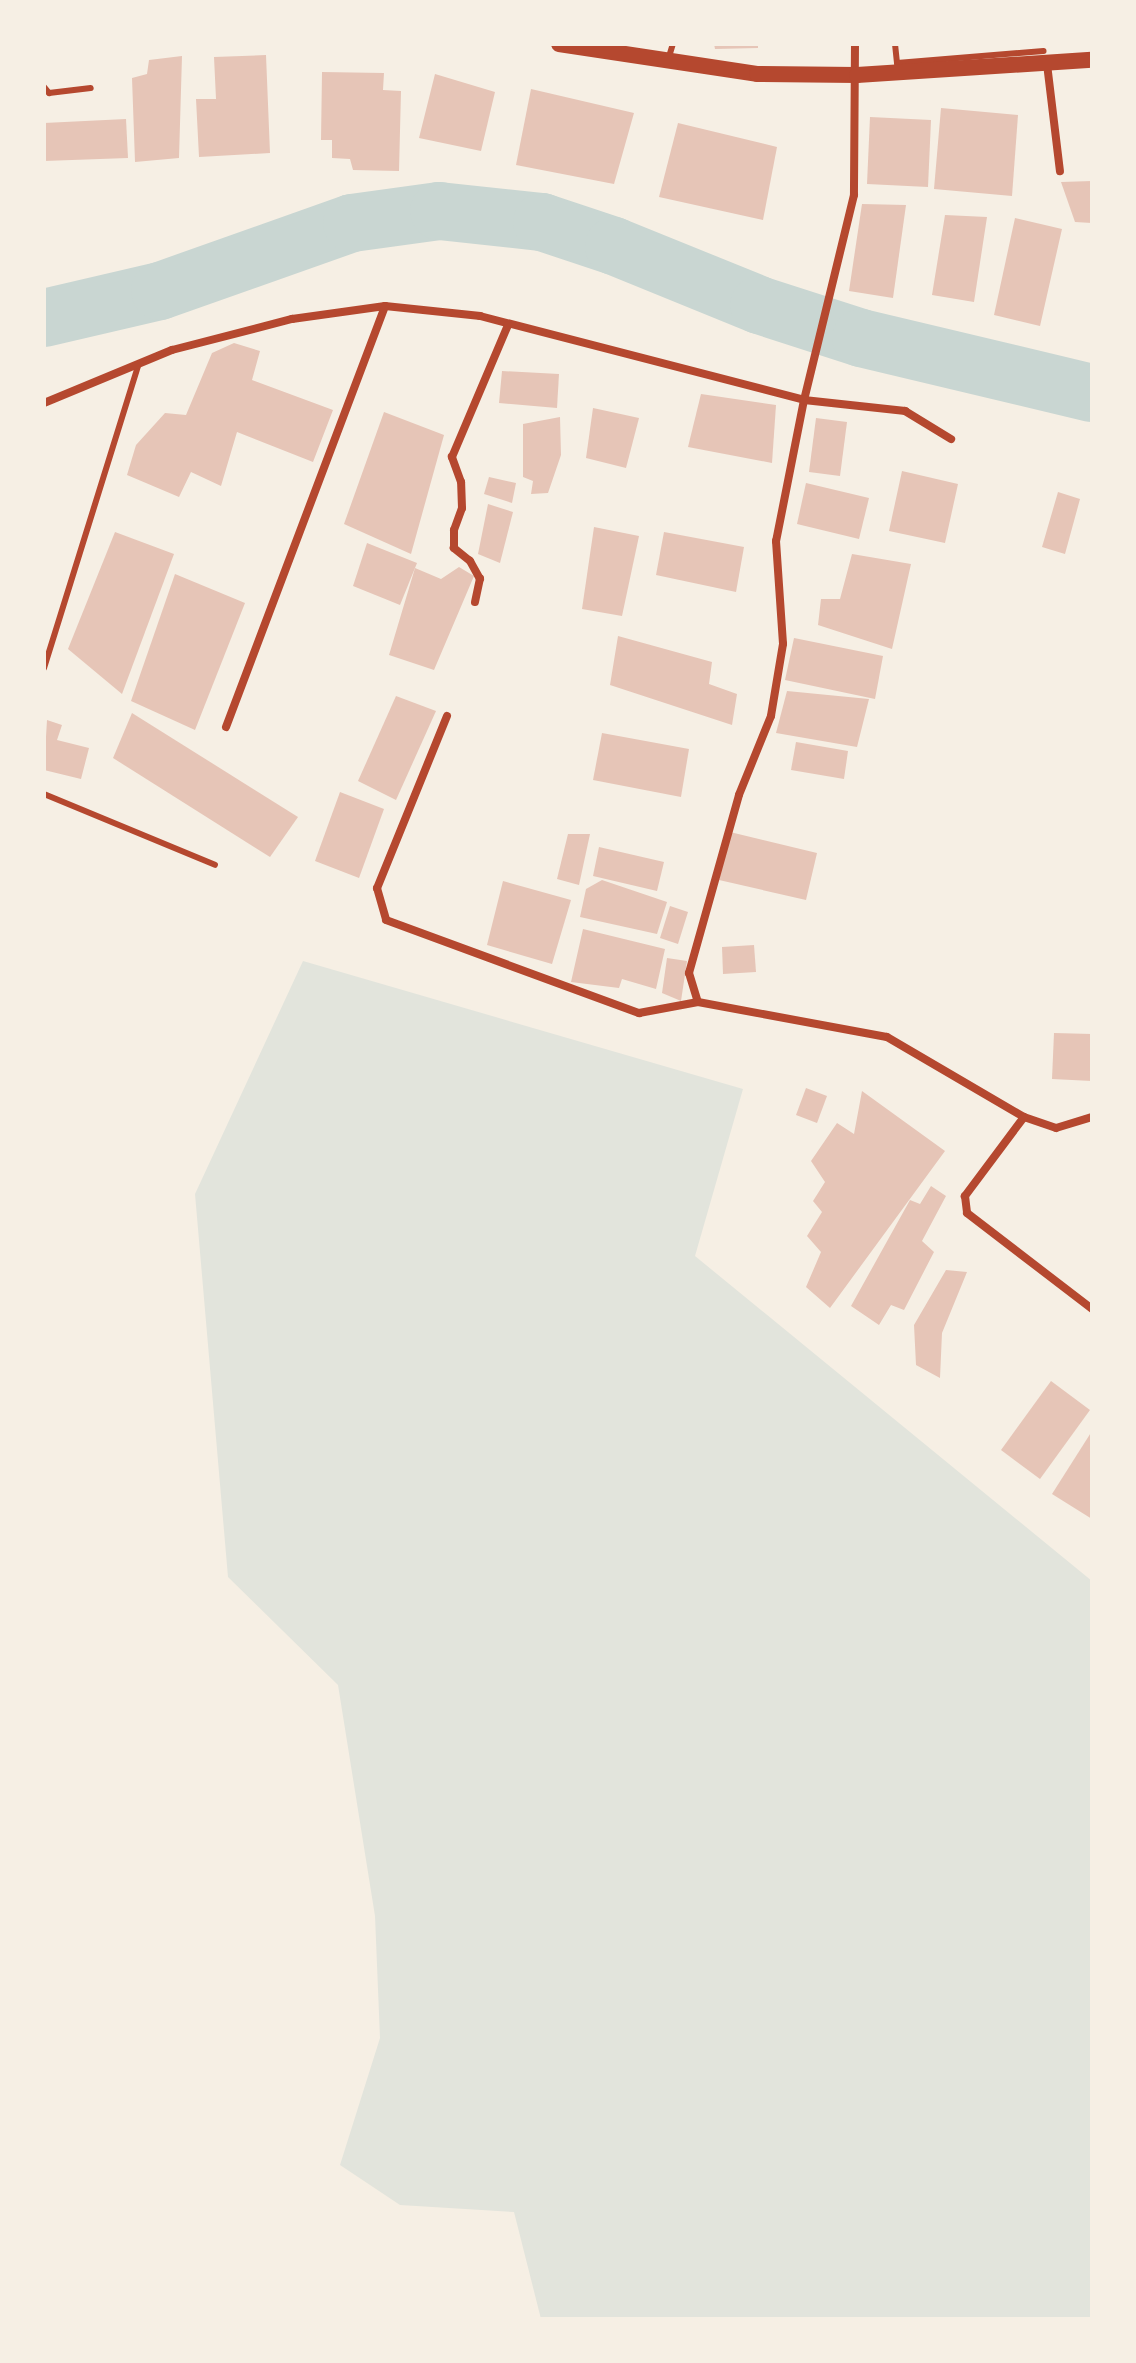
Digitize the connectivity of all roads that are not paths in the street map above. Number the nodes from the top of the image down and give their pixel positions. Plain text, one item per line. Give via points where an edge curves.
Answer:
1 (559, 44) edge
2 (855, 44) edge
3 (895, 44) edge
4 (670, 52) edge
5 (1044, 53) edge
6 (1092, 60) edge
7 (857, 75) junction
8 (44, 87) edge
9 (91, 88) dead end
10 (1060, 171) dead end
11 (385, 306) junction
12 (508, 325) junction
13 (139, 363) junction
14 (804, 400) junction
15 (44, 403) edge
16 (951, 439) dead end
17 (475, 602) dead end
18 (44, 668) edge
19 (447, 716) dead end
20 (226, 727) dead end
21 (44, 794) edge
22 (215, 865) dead end
23 (698, 1002) junction
24 (1024, 1117) junction
25 (1092, 1117) edge
26 (1092, 1309) edge

1 - 4 main road
2 - 7 street
3 - 5 lane via 897,63
4 - 7 main road via 757,74
5 - 6 main road
5 - 7 main road
5 - 10 street
7 - 14 street via 854,195
8 - 9 lane via 49,93
11 - 12 street via 480,316
11 - 13 street via 292,319
11 - 20 street
12 - 14 street
12 - 17 street via 452,457 461,482 462,508 454,548 480,579
13 - 15 street
13 - 18 lane
14 - 16 street via 905,411
14 - 23 street via 776,541 783,644 771,716 739,795 689,973
19 - 23 street via 377,888 386,920 639,1013
21 - 22 lane
23 - 24 street via 887,1037
24 - 25 street via 1056,1128
24 - 26 street via 965,1196 967,1213

